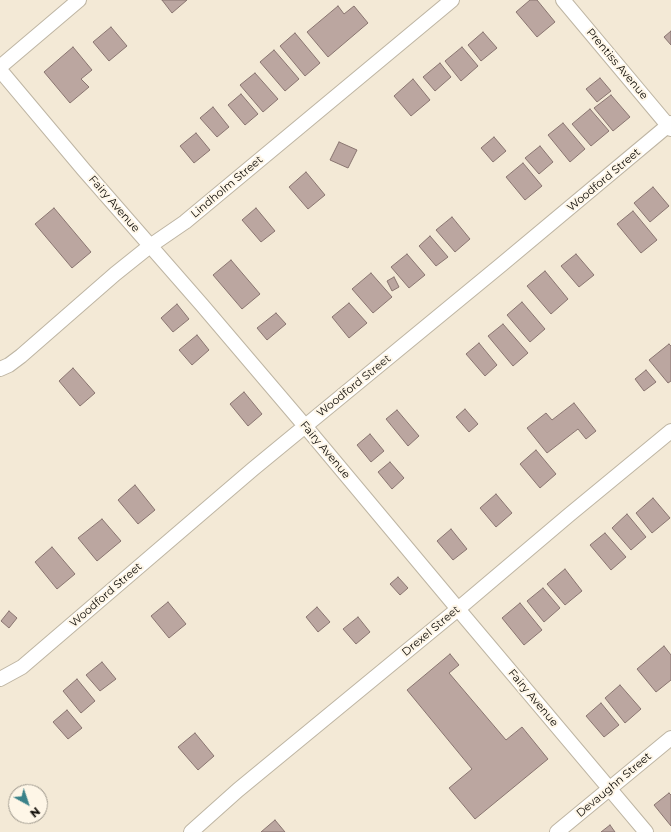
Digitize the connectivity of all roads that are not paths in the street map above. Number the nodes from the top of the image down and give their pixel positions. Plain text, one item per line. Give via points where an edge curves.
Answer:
1 (79, 0) edge
2 (452, 0) edge
3 (563, 0) edge
4 (0, 67) edge
5 (0, 70) edge
6 (670, 126) edge
7 (150, 246) junction
8 (0, 369) edge
9 (305, 426) junction
10 (671, 431) edge
11 (458, 609) junction
12 (0, 679) edge
13 (671, 738) edge
14 (610, 789) junction
15 (191, 832) edge
16 (557, 832) edge
17 (646, 832) edge

1 - 4 street
2 - 7 street, Lindholm Street via 185,222
3 - 6 street, Prentiss Avenue
5 - 7 street, Fairy Avenue
6 - 9 street, Woodford Street
7 - 8 street, Lindholm Street via 20,356
7 - 9 street, Fairy Avenue
9 - 11 street, Fairy Avenue
9 - 12 street, Woodford Street via 22,667
10 - 11 street, Drexel Street
11 - 14 street, Fairy Avenue
11 - 15 street, Drexel Street via 238,790
13 - 14 street, Devaughn Street
14 - 16 street, Devaughn Street
14 - 17 street, Fairy Avenue

